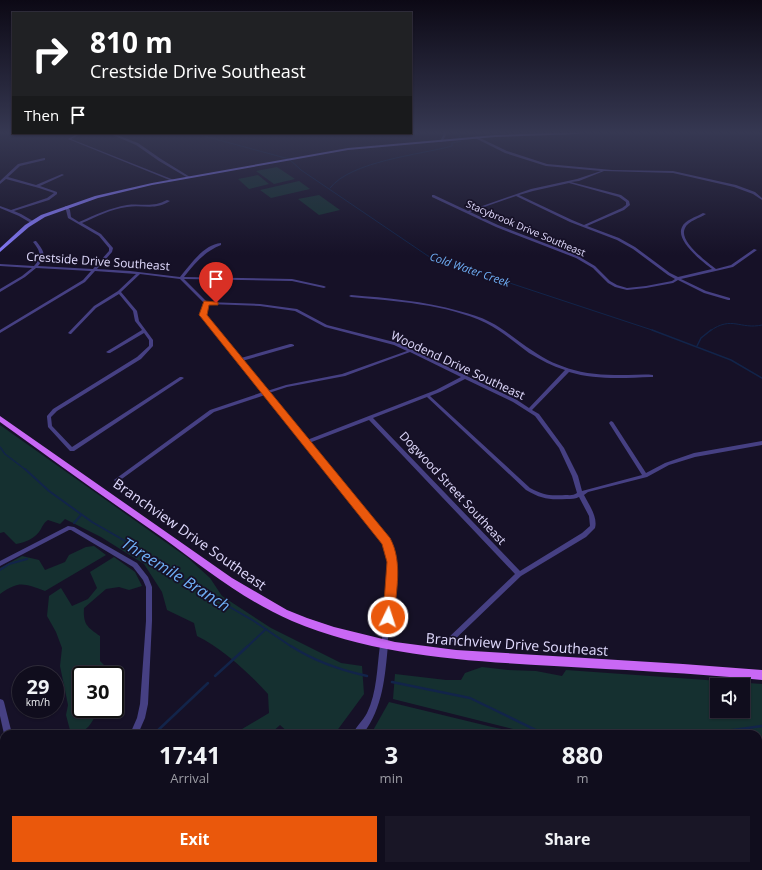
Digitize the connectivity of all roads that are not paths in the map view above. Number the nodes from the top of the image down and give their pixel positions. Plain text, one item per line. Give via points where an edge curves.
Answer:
1 (10, 174) edge
2 (63, 174) dead end
3 (157, 174) edge
4 (183, 174) edge
5 (208, 174) edge
6 (597, 174) edge
7 (680, 174) edge
8 (189, 177) junction
9 (6, 178) junction
10 (173, 180) junction
11 (567, 182) junction
12 (0, 183) edge
13 (37, 186) junction
14 (516, 195) junction
15 (433, 196) dead end
16 (762, 199) edge
17 (168, 201) dead end
18 (0, 207) edge
19 (66, 208) junction
20 (12, 211) junction
21 (468, 212) junction
22 (704, 214) dead end
23 (32, 222) junction
24 (79, 223) junction
25 (585, 226) junction
26 (36, 242) dead end
27 (220, 244) dead end
28 (755, 250) dead end
29 (0, 251) edge
30 (0, 265) edge
31 (37, 267) junction
32 (93, 270) junction
33 (716, 270) junction
34 (139, 273) junction
35 (181, 278) junction
36 (677, 279) junction
37 (324, 287) dead end
38 (0, 290) edge
39 (118, 292) junction
40 (351, 296) dead end
41 (729, 299) dead end
42 (206, 303) junction
43 (144, 331) junction
44 (0, 332) edge
45 (70, 333) dead end
46 (292, 345) dead end
47 (410, 351) junction
48 (108, 352) dead end
49 (240, 360) junction
50 (568, 370) junction
51 (651, 376) dead end
52 (464, 377) junction
53 (182, 378) dead end
54 (267, 393) junction
55 (427, 395) junction
56 (530, 409) junction
57 (0, 418) edge
58 (370, 418) junction
59 (611, 423) dead end
60 (307, 442) junction
61 (762, 443) edge
62 (645, 476) junction
63 (117, 480) dead end
64 (580, 493) junction
65 (0, 564) edge
66 (519, 574) junction
67 (448, 642) dead end
68 (384, 645) junction
69 (762, 675) edge
70 (0, 702) edge
71 (7, 730) edge
72 (136, 730) edge
73 (360, 730) edge

1 - 9 street
2 - 13 street
3 - 10 street
4 - 8 street
5 - 8 main road
6 - 11 street
7 - 16 street via 735,186
8 - 10 main road
9 - 12 street
9 - 13 street
10 - 19 main road via 113,192
11 - 14 street
11 - 25 street via 620,196 628,202 623,209
13 - 20 street via 56,194
14 - 21 street
14 - 25 street
15 - 21 street, Stacybrook Drive Southeast
17 - 24 street via 149,207 124,206
18 - 20 street
19 - 23 main road
19 - 24 street via 69,217
20 - 23 street
21 - 36 street, Stacybrook Drive Southeast via 577,257 594,267 616,286 646,287
22 - 33 street via 685,226 682,234 698,257
23 - 29 main road
24 - 32 street via 100,235 111,248 108,255
25 - 36 street via 626,243
26 - 31 street via 40,245 42,253
27 - 35 street via 195,260
28 - 33 street, Stacybrook Drive Southeast via 732,266
30 - 31 street, Crestside Drive Southeast
31 - 32 street, Crestside Drive Southeast
31 - 38 street
32 - 34 street, Crestside Drive Southeast
32 - 44 street via 84,281
33 - 36 street, Stacybrook Drive Southeast
34 - 35 street, Crestside Drive Southeast
34 - 39 street
35 - 37 street via 292,280
35 - 42 street, Crestside Drive Southeast
36 - 41 street via 705,292
39 - 43 street via 135,311 137,321
39 - 45 street via 95,307
40 - 50 street via 420,303 476,318 490,324 539,357
42 - 47 street, Woodend Drive Southeast via 260,304 286,308 302,312 326,326 390,342
42 - 49 street via 203,315
43 - 48 street
43 - 53 street via 152,343 150,349 57,408 50,415 50,426 72,450
46 - 49 street
47 - 52 street, Woodend Drive Southeast
47 - 54 street via 343,375 299,382
49 - 54 street
50 - 51 street via 608,377
50 - 56 street
52 - 55 street
52 - 56 street, Woodend Drive Southeast
54 - 60 street
54 - 63 street via 207,414
55 - 58 street
55 - 64 street via 533,492 556,499
56 - 64 street, Woodend Drive Southeast via 560,448 575,476
57 - 68 main road, Branchview Drive Southeast via 229,581 264,602 302,621
58 - 60 street
58 - 66 street, Dogwood Street Southeast
59 - 62 street
60 - 68 street via 373,523 390,548 392,568
61 - 62 street via 694,455 667,464
62 - 64 street
64 - 66 street, Woodend Drive Southeast via 593,521 593,527
65 - 72 street via 72,528 135,565 149,587 144,704
66 - 67 street, Woodend Drive Southeast
68 - 69 main road, Branchview Drive Southeast via 462,656
68 - 73 street via 376,702
70 - 71 street

